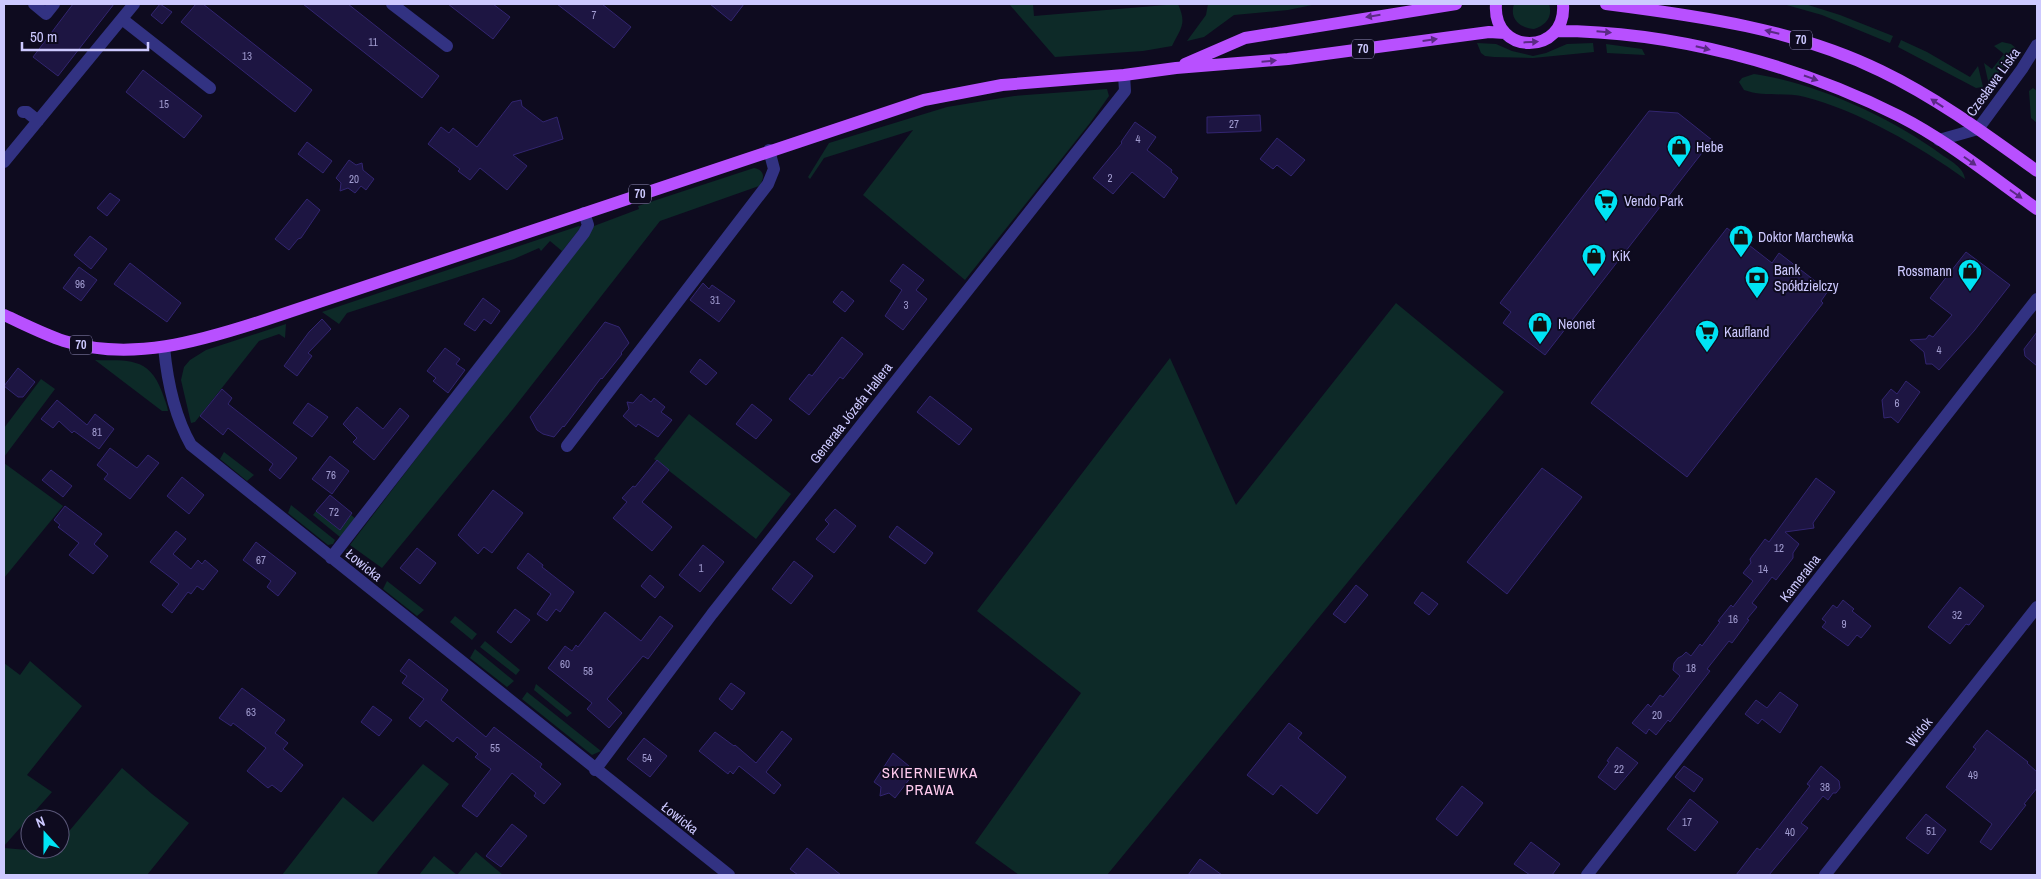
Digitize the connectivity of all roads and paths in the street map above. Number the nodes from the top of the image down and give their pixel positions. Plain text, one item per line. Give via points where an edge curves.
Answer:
1 (34, 4) edge
2 (54, 4) edge
3 (134, 4) edge
4 (392, 4) edge
5 (1456, 4) edge
6 (1496, 4) edge
7 (1563, 4) edge
8 (1606, 4) edge
9 (122, 19) junction
10 (1556, 31) junction
11 (1505, 33) junction
12 (2037, 45) edge
13 (447, 46) dead end
14 (1176, 68) junction
15 (1124, 75) junction
16 (210, 88) dead end
17 (23, 112) dead end
18 (38, 121) junction
19 (1978, 129) junction
20 (1939, 140) junction
21 (769, 150) junction
22 (4, 162) edge
23 (2037, 171) edge
24 (2037, 208) edge
25 (584, 213) junction
26 (2037, 299) edge
27 (4, 315) edge
28 (164, 347) junction
29 (567, 446) dead end
30 (331, 558) junction
31 (2037, 607) edge
32 (595, 770) junction
33 (728, 875) edge
34 (1586, 875) edge
35 (1825, 875) edge

1 - 2 street via 46,14
3 - 9 street
4 - 13 street
5 -> 14 main road, 70 via 1245,38
6 - 11 main road via 1497,19
7 - 10 main road via 1563,14
19 -> 8 main road, 70 via 1880,70 1790,36 1735,23
9 - 16 street
9 - 18 street
11 -> 10 main road via 1522,43 1531,44 1549,38
10 -> 20 main road, 70 via 1598,31 1675,41 1779,67 1829,84 1900,116
14 -> 11 main road, 70 via 1288,59 1489,32
12 - 19 street, Czesława Liska
14 - 15 main road, 70
15 - 21 main road, 70 via 1002,85 924,100
15 - 32 street, Generała Józefa Hallera via 1125,91 718,606
17 - 18 street via 28,112
18 - 22 street
19 - 20 street, Czesława Liska
19 - 23 main road, 70
20 -> 24 main road, 70
21 - 25 main road, 70
21 - 29 street via 774,169 768,184
25 - 28 main road, 70 via 231,331
25 - 30 street via 588,225 581,237
26 - 34 street, Kameralna
27 - 28 main road, 70 via 64,341 86,346
28 - 30 street, Łowicka via 181,424 191,445
30 - 32 street, Łowicka
31 - 35 street, Widok
32 - 33 street, Łowicka

